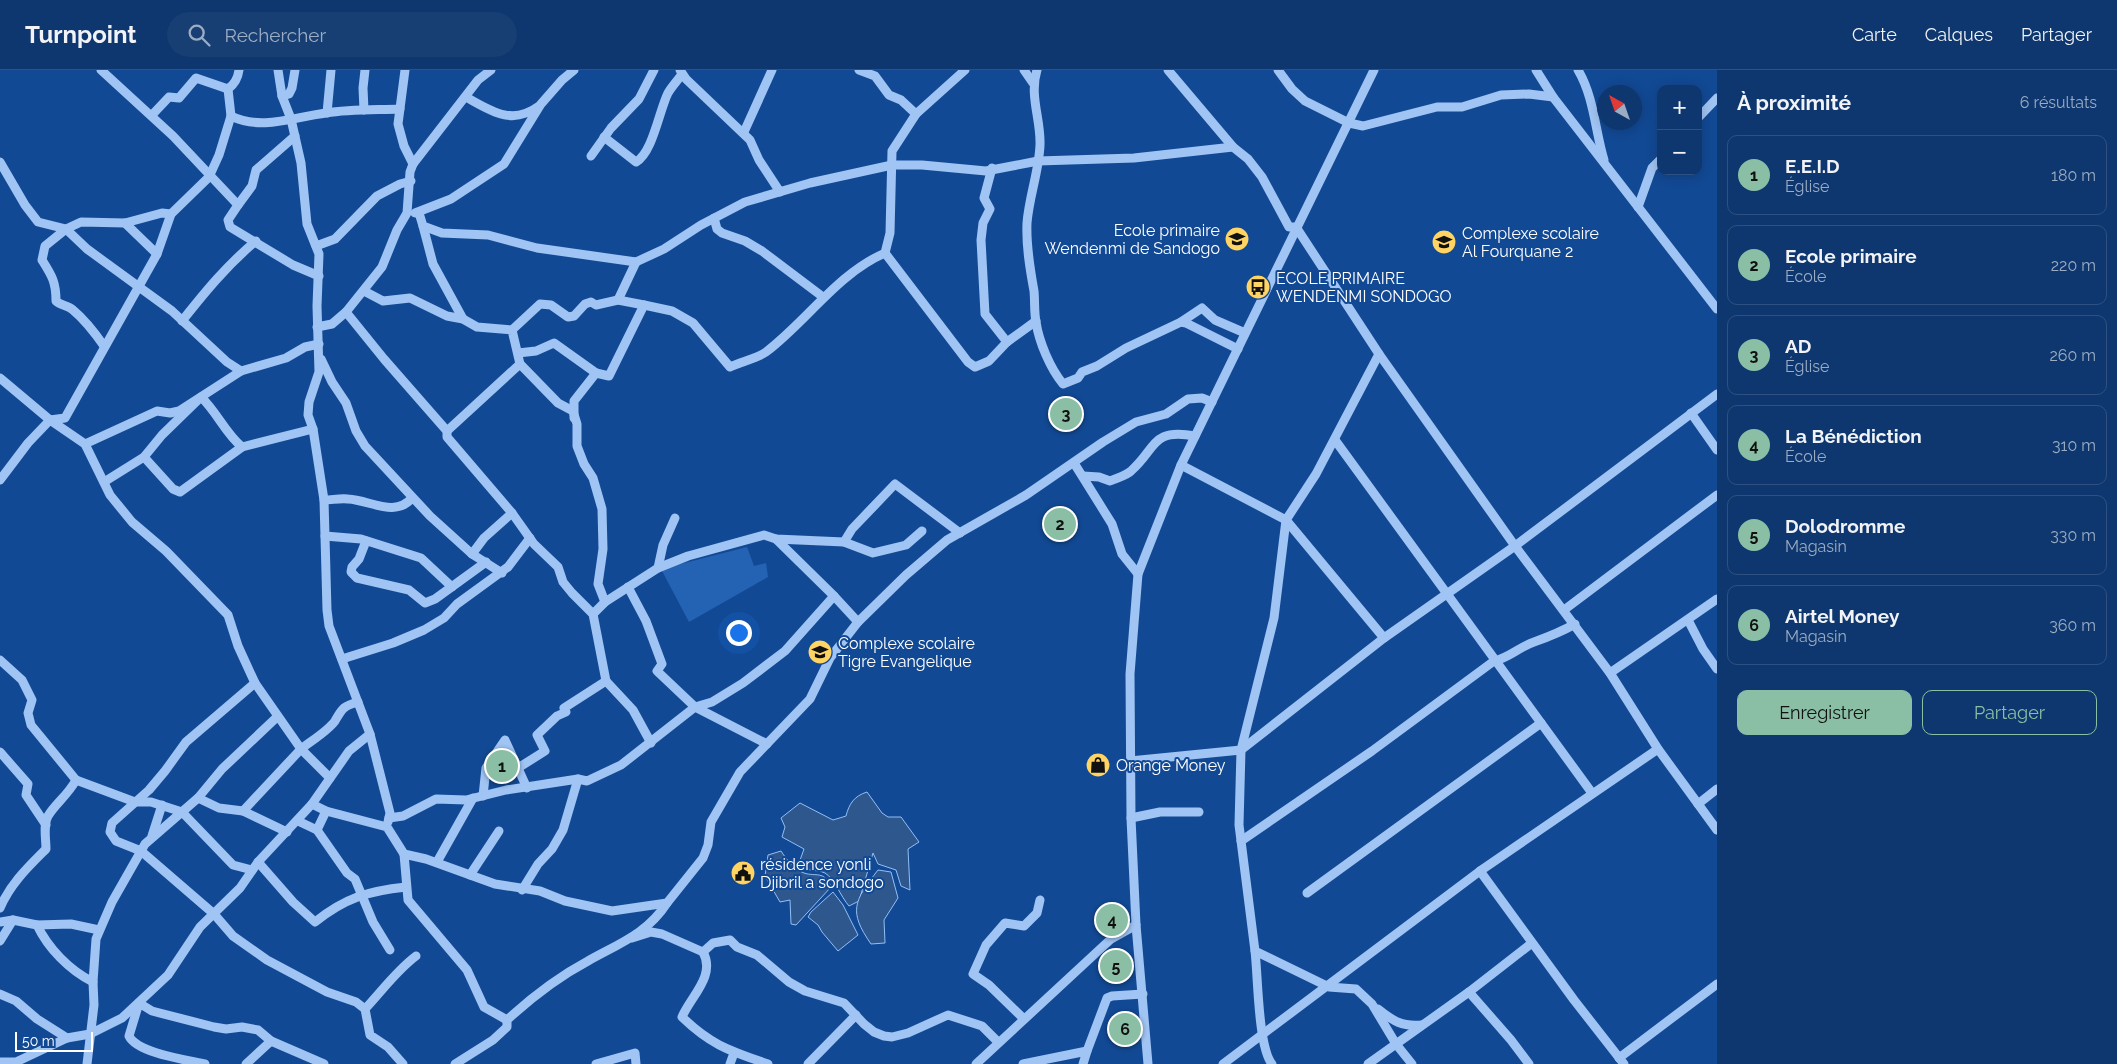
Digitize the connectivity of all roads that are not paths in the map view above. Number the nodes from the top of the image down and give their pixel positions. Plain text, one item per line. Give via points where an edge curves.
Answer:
1 (102, 70) edge
2 (239, 70) edge
3 (278, 70) edge
4 (295, 70) edge
5 (331, 70) edge
6 (366, 70) edge
7 (405, 70) edge
8 (491, 70) edge
9 (574, 70) edge
10 (654, 70) edge
11 (772, 70) edge
12 (859, 70) edge
13 (965, 70) edge
14 (1024, 70) edge
15 (1037, 70) edge
16 (1168, 70) edge
17 (1278, 70) edge
18 (1374, 70) edge
19 (1536, 70) edge
20 (1578, 70) edge
21 (681, 72) edge
22 (1033, 83) junction
23 (228, 89) junction
24 (282, 96) junction
25 (466, 97) junction
26 (1553, 97) junction
27 (1717, 98) edge
28 (542, 104) junction
29 (400, 109) junction
30 (364, 110) junction
31 (327, 113) junction
32 (916, 114) junction
33 (1702, 114) edge
34 (152, 115) junction
35 (231, 116) junction
36 (291, 119) junction
37 (1349, 124) junction
38 (744, 132) junction
39 (295, 136) junction
40 (604, 138) junction
41 (1233, 147) junction
42 (591, 156) dead end
43 (1038, 161) junction
44 (0, 162) edge
45 (1657, 163) edge
46 (413, 164) junction
47 (892, 165) junction
48 (1606, 165) junction
49 (992, 168) junction
50 (209, 177) junction
51 (411, 181) junction
52 (780, 192) junction
53 (238, 205) junction
54 (1638, 207) junction
55 (407, 213) junction
56 (171, 214) junction
57 (419, 214) junction
58 (714, 218) junction
59 (125, 223) junction
60 (423, 226) junction
61 (1296, 228) junction
62 (66, 229) junction
63 (256, 241) junction
64 (316, 246) junction
65 (885, 252) junction
66 (157, 254) junction
67 (636, 262) junction
68 (319, 276) junction
69 (138, 286) junction
70 (364, 291) junction
71 (823, 297) junction
72 (618, 300) junction
73 (644, 305) junction
74 (1717, 309) edge
75 (346, 312) junction
76 (463, 319) junction
77 (182, 321) junction
78 (1036, 321) junction
79 (1181, 322) junction
80 (317, 326) junction
81 (512, 330) junction
82 (1245, 333) junction
83 (1007, 342) junction
84 (319, 344) junction
85 (104, 346) junction
86 (1238, 349) junction
87 (518, 353) junction
88 (320, 354) junction
89 (1379, 354) junction
90 (520, 364) junction
91 (241, 371) junction
92 (596, 373) junction
93 (0, 378) edge
94 (1717, 394) edge
95 (201, 397) junction
96 (1212, 402) junction
97 (1690, 413) junction
98 (574, 418) junction
99 (50, 420) junction
100 (313, 429) junction
101 (447, 430) junction
102 (1195, 436) junction
103 (1335, 440) junction
104 (85, 444) junction
105 (242, 447) junction
106 (1717, 450) edge
107 (144, 457) junction
108 (1074, 463) junction
109 (1181, 465) junction
110 (1083, 476) junction
111 (0, 480) edge
112 (104, 482) junction
113 (1717, 495) edge
114 (412, 498) junction
115 (324, 500) junction
116 (512, 513) junction
117 (675, 518) dead end
118 (1286, 520) junction
119 (922, 531) dead end
120 (960, 532) junction
121 (325, 536) junction
122 (530, 538) junction
123 (776, 539) junction
124 (366, 541) junction
125 (844, 542) junction
126 (1515, 546) junction
127 (472, 554) junction
128 (486, 562) junction
129 (658, 568) junction
130 (502, 573) junction
131 (1138, 574) junction
132 (452, 587) junction
133 (628, 587) junction
134 (834, 596) junction
135 (1447, 596) junction
136 (1717, 599) edge
137 (605, 602) junction
138 (1564, 610) junction
139 (593, 614) junction
140 (1688, 620) junction
141 (858, 622) junction
142 (1575, 624) junction
143 (1384, 638) junction
144 (342, 659) junction
145 (0, 660) edge
146 (1494, 661) junction
147 (1717, 669) edge
148 (1610, 673) junction
149 (606, 681) junction
150 (255, 683) junction
151 (358, 702) junction
152 (695, 707) junction
153 (277, 717) junction
154 (1540, 723) junction
155 (370, 734) junction
156 (651, 744) junction
157 (767, 744) junction
158 (301, 749) junction
159 (1658, 749) junction
160 (1241, 750) junction
161 (0, 752) edge
162 (1130, 762) junction
163 (518, 768) junction
164 (330, 778) junction
165 (578, 779) junction
166 (76, 780) junction
167 (527, 788) junction
168 (1717, 789) edge
169 (1592, 793) junction
170 (482, 796) junction
171 (198, 798) junction
172 (473, 798) junction
173 (135, 802) junction
174 (312, 804) junction
175 (1698, 804) junction
176 (162, 805) junction
177 (243, 810) junction
178 (326, 811) junction
179 (182, 812) junction
180 (1199, 812) dead end
181 (1130, 818) junction
182 (298, 821) junction
183 (388, 822) junction
184 (46, 825) junction
185 (318, 830) junction
186 (1717, 830) edge
187 (499, 831) dead end
188 (287, 832) junction
189 (152, 836) junction
190 (1241, 841) junction
191 (141, 851) junction
192 (404, 854) junction
193 (258, 862) junction
194 (437, 862) junction
195 (252, 870) junction
196 (1480, 871) junction
197 (470, 876) junction
198 (406, 887) junction
199 (522, 890) junction
200 (1307, 892) dead end
201 (360, 895) junction
202 (1040, 900) dead end
203 (667, 903) junction
204 (0, 908) edge
205 (214, 914) junction
206 (13, 920) junction
207 (0, 922) edge
208 (36, 925) junction
209 (1136, 925) junction
210 (98, 930) junction
211 (632, 938) junction
212 (0, 941) edge
213 (1532, 943) junction
214 (390, 950) dead end
215 (1256, 951) junction
216 (703, 952) junction
217 (416, 956) dead end
218 (93, 982) junction
219 (1717, 984) edge
220 (1329, 987) junction
221 (1470, 992) junction
222 (0, 994) edge
223 (1143, 994) junction
224 (139, 1003) junction
225 (1372, 1004) junction
226 (365, 1009) junction
227 (856, 1015) junction
228 (1024, 1019) junction
229 (507, 1020) junction
230 (1424, 1024) junction
231 (90, 1034) junction
232 (1263, 1035) junction
233 (67, 1038) junction
234 (271, 1041) junction
235 (998, 1042) junction
236 (1396, 1044) junction
237 (734, 1052) junction
238 (1086, 1060) edge
239 (1622, 1061) edge
240 (0, 1062) edge
241 (87, 1064) edge
242 (205, 1064) edge
243 (246, 1064) edge
244 (324, 1064) edge
245 (403, 1064) edge
246 (455, 1064) edge
247 (596, 1064) edge
248 (636, 1064) edge
249 (730, 1064) edge
250 (768, 1064) edge
251 (808, 1064) edge
252 (976, 1064) edge
253 (1023, 1064) edge
254 (1148, 1064) edge
255 (1223, 1064) edge
256 (1272, 1064) edge
257 (1368, 1064) edge
258 (1412, 1064) edge
259 (1529, 1064) edge

1 - 34 street
2 - 23 street via 234,85
3 - 24 street
4 - 24 street via 289,94
5 - 31 street
6 - 30 street
7 - 29 street
8 - 25 street via 478,80
9 - 28 street
10 - 40 street via 639,99
11 - 38 street
12 - 32 street via 875,76 889,95 901,100
13 - 32 street
14 - 22 street
15 - 22 street
16 - 41 street
17 - 37 street via 1305,101
18 - 37 street
19 - 26 street
20 - 48 street via 1584,79
21 - 38 street
21 - 40 street via 668,93 653,138 640,160 636,162
22 - 43 street via 1033,100 1040,130
23 - 34 street via 196,78 180,98 169,97
23 - 35 street
24 - 36 street
25 - 28 street via 502,116 530,113
25 - 46 street
26 - 37 street via 1501,95 1462,107 1437,107 1363,126
26 - 48 street
27 - 33 street
28 - 57 street via 504,164 468,190
29 - 30 street
29 - 46 street via 398,124
30 - 31 street
31 - 36 street
32 - 47 street via 892,151
34 - 50 street
35 - 36 street via 260,124
35 - 50 street
36 - 39 street
37 - 61 street
38 - 52 street
39 - 53 street via 256,170 252,186
39 - 64 street via 307,224
40 - 42 street
41 - 43 street via 1134,158
41 - 61 street via 1262,177 1289,227
43 - 49 street
43 - 78 street via 1027,225
44 - 62 street via 38,222
45 - 54 street via 1652,168
46 - 51 street
47 - 49 street via 986,171
47 - 52 street
47 - 65 street via 890,233
48 - 54 street
49 - 83 street via 984,198 990,209 983,223 982,284 985,314
50 - 53 street
50 - 56 street
51 - 55 street
51 - 64 street via 377,196 334,238
52 - 58 street via 745,202
53 - 63 street via 228,220 230,227
54 - 74 street
55 - 57 street
55 - 70 street via 382,267
56 - 59 street via 162,213
56 - 66 street
57 - 60 street
58 - 67 street
58 - 71 street via 717,229 722,233 762,251
59 - 62 street via 80,222
59 - 66 street
60 - 67 street via 442,234 488,235 537,248
60 - 76 street via 433,264
61 - 82 street
61 - 89 street
62 - 69 street via 87,249
62 - 85 street via 45,246 42,260 54,279 56,301 71,308
63 - 68 street via 293,265
63 - 77 street via 212,283
64 - 68 street
65 - 71 street via 864,262
65 - 83 street via 975,368 989,362
66 - 69 street
67 - 72 street
68 - 80 street
69 - 77 street
69 - 85 street
70 - 75 street
70 - 76 street via 383,301 410,298 448,316
71 - 73 street via 764,353 730,367 693,323 672,311
72 - 73 street
72 - 81 street via 585,304 574,316 568,317 551,305 540,304
73 - 92 street via 609,376
75 - 80 street via 332,324
75 - 101 street
76 - 81 street via 477,327
77 - 91 street via 226,362
78 - 79 street via 1043,345 1063,384 1126,348
78 - 83 street
79 - 82 street via 1202,308 1215,320
79 - 86 street
80 - 84 street
81 - 87 street
82 - 86 street
84 - 88 street
84 - 91 street
85 - 99 street via 65,418
86 - 96 street
87 - 90 street
87 - 92 street via 536,351 554,343
88 - 100 street via 309,402 308,415
88 - 114 street via 365,446
89 - 103 street
89 - 126 street
90 - 98 street via 558,403 573,411
90 - 101 street
91 - 95 street
92 - 98 street via 574,401
93 - 99 street
94 - 97 street
95 - 104 street via 179,410 157,412
95 - 105 street
95 - 107 street
96 - 102 street
96 - 108 street via 1202,398 1188,399 1166,414 1136,422
97 - 106 street
97 - 126 street
98 - 137 street via 578,428 577,446 593,478 602,509 603,549 598,584
99 - 104 street
99 - 111 street
100 - 105 street
100 - 115 street
101 - 116 street via 447,437
102 - 109 street
102 - 110 street via 1177,433 1156,440 1130,472 1110,481
103 - 118 street
103 - 135 street
104 - 112 street
105 - 107 street via 180,492 173,489
107 - 112 street
108 - 110 street
108 - 120 street via 1026,495
109 - 118 street
109 - 131 street
110 - 131 street via 1112,524 1122,554
112 - 150 street via 110,495 132,522 166,551 228,615
113 - 138 street
114 - 115 street via 406,504 392,508 346,498
114 - 127 street
115 - 121 street
116 - 122 street
116 - 127 street via 484,538
117 - 129 street via 663,544
118 - 143 street
118 - 160 street via 1274,618
119 - 125 street via 906,545 884,552 873,553
120 - 125 street via 896,484 852,529
120 - 141 street via 906,575
121 - 124 street
121 - 144 street via 329,626
122 - 130 street
122 - 139 street via 558,567 563,582
123 - 125 street
123 - 129 street via 764,535 688,556
123 - 134 street
124 - 132 street via 421,558
124 - 132 street via 352,567 357,578 409,590 425,603
126 - 135 street
126 - 138 street
127 - 128 street
128 - 130 street
128 - 132 street
129 - 133 street
130 - 144 street via 424,630
131 - 162 street via 1130,674
133 - 137 street
133 - 152 street via 646,621 662,664 657,671
134 - 141 street
134 - 152 street via 779,656 724,696
135 - 143 street
135 - 146 street
136 - 140 street
137 - 139 street
138 - 142 street
139 - 149 street
140 - 147 street
140 - 148 street
141 - 157 street via 830,658 810,699
142 - 146 street via 1557,635
142 - 148 street
143 - 160 street
144 - 151 street
145 - 166 street via 22,680 32,700 28,713 31,725
146 - 154 street
146 - 190 street via 1372,751
148 - 159 street
149 - 156 street via 633,710
149 - 163 street via 564,708 566,712 538,735 545,751
150 - 153 street
150 - 173 street via 186,742 165,772
151 - 155 street
151 - 158 street via 339,712 335,720
152 - 156 street
152 - 157 street
153 - 158 street
153 - 171 street via 222,768
154 - 169 street
154 - 200 street
155 - 164 street via 349,751
155 - 183 street via 384,784
156 - 165 street via 598,777 587,781
157 - 203 street via 740,772 711,822 703,858
158 - 164 street
158 - 177 street
159 - 169 street
159 - 175 street
160 - 162 street
160 - 190 street via 1238,825
161 - 184 street via 28,784 26,795
162 - 181 street
163 - 167 street
163 - 170 street via 505,740 486,768
164 - 174 street
165 - 167 street
165 - 199 street via 563,830
166 - 173 street
166 - 184 street via 67,796 48,816
167 - 170 street
168 - 175 street
169 - 196 street
170 - 172 street
171 - 177 street via 219,808
171 - 179 street
172 - 183 street via 436,799
172 - 194 street
173 - 176 street
173 - 191 street via 112,823 110,832 116,841
174 - 178 street
174 - 182 street
175 - 186 street
176 - 179 street
176 - 189 street
177 - 188 street
178 - 183 street
178 - 185 street
179 - 189 street
179 - 195 street via 232,865
180 - 181 street via 1160,812
181 - 209 street
182 - 185 street
182 - 188 street
183 - 192 street
184 - 204 street via 46,849 19,876
185 - 201 street via 347,873 355,879
187 - 197 street
188 - 193 street
189 - 191 street
190 - 215 street
191 - 205 street
191 - 210 street
192 - 194 street
192 - 198 street
193 - 195 street
193 - 201 street via 315,922 334,907
194 - 197 street
195 - 205 street via 240,888
196 - 213 street
196 - 220 street
197 - 199 street
198 - 201 street
198 - 229 street via 408,900 467,970 484,1007
199 - 203 street via 540,891 565,901 612,911
201 - 214 street
202 - 228 street via 1037,913 1024,926 1005,923 986,945 973,974
203 - 211 street via 658,918
205 - 224 street via 195,933 168,975
205 - 226 street via 232,936 267,960
206 - 207 street
206 - 208 street
206 - 212 street
208 - 210 street via 71,924
208 - 218 street via 65,962
209 - 223 street
209 - 228 street via 1111,940
210 - 218 street
211 - 216 street via 651,932 662,934
211 - 229 street via 559,978
213 - 221 street
213 - 239 street
215 - 220 street
215 - 232 street
216 - 227 street via 713,942 730,940 737,947 757,954 789,982 805,991 844,1003
216 - 237 street via 707,967 701,987 682,1017 704,1038
217 - 226 street via 399,970
218 - 231 street
219 - 239 street
220 - 225 street via 1356,989
220 - 232 street
221 - 230 street
221 - 259 street
222 - 233 street via 16,1001
223 - 238 street via 1107,998
223 - 254 street
224 - 231 street via 122,1018
224 - 234 street via 152,1011 226,1030 242,1027 258,1030
224 - 242 street via 129,1036 131,1040 153,1052
225 - 230 street via 1395,1022 1411,1026
225 - 236 street
226 - 245 street via 370,1035 388,1047
227 - 235 street via 874,1032 892,1036 920,1029 948,1015 982,1026
227 - 251 street
228 - 235 street
229 - 246 street via 507,1027 493,1040
230 - 236 street
231 - 233 street
231 - 241 street
232 - 255 street
232 - 256 street via 1267,1058
233 - 240 street via 16,1062
234 - 243 street
234 - 244 street
235 - 252 street
236 - 257 street
236 - 258 street
237 - 249 street
237 - 250 street
238 - 253 street
247 - 248 street via 636,1053

